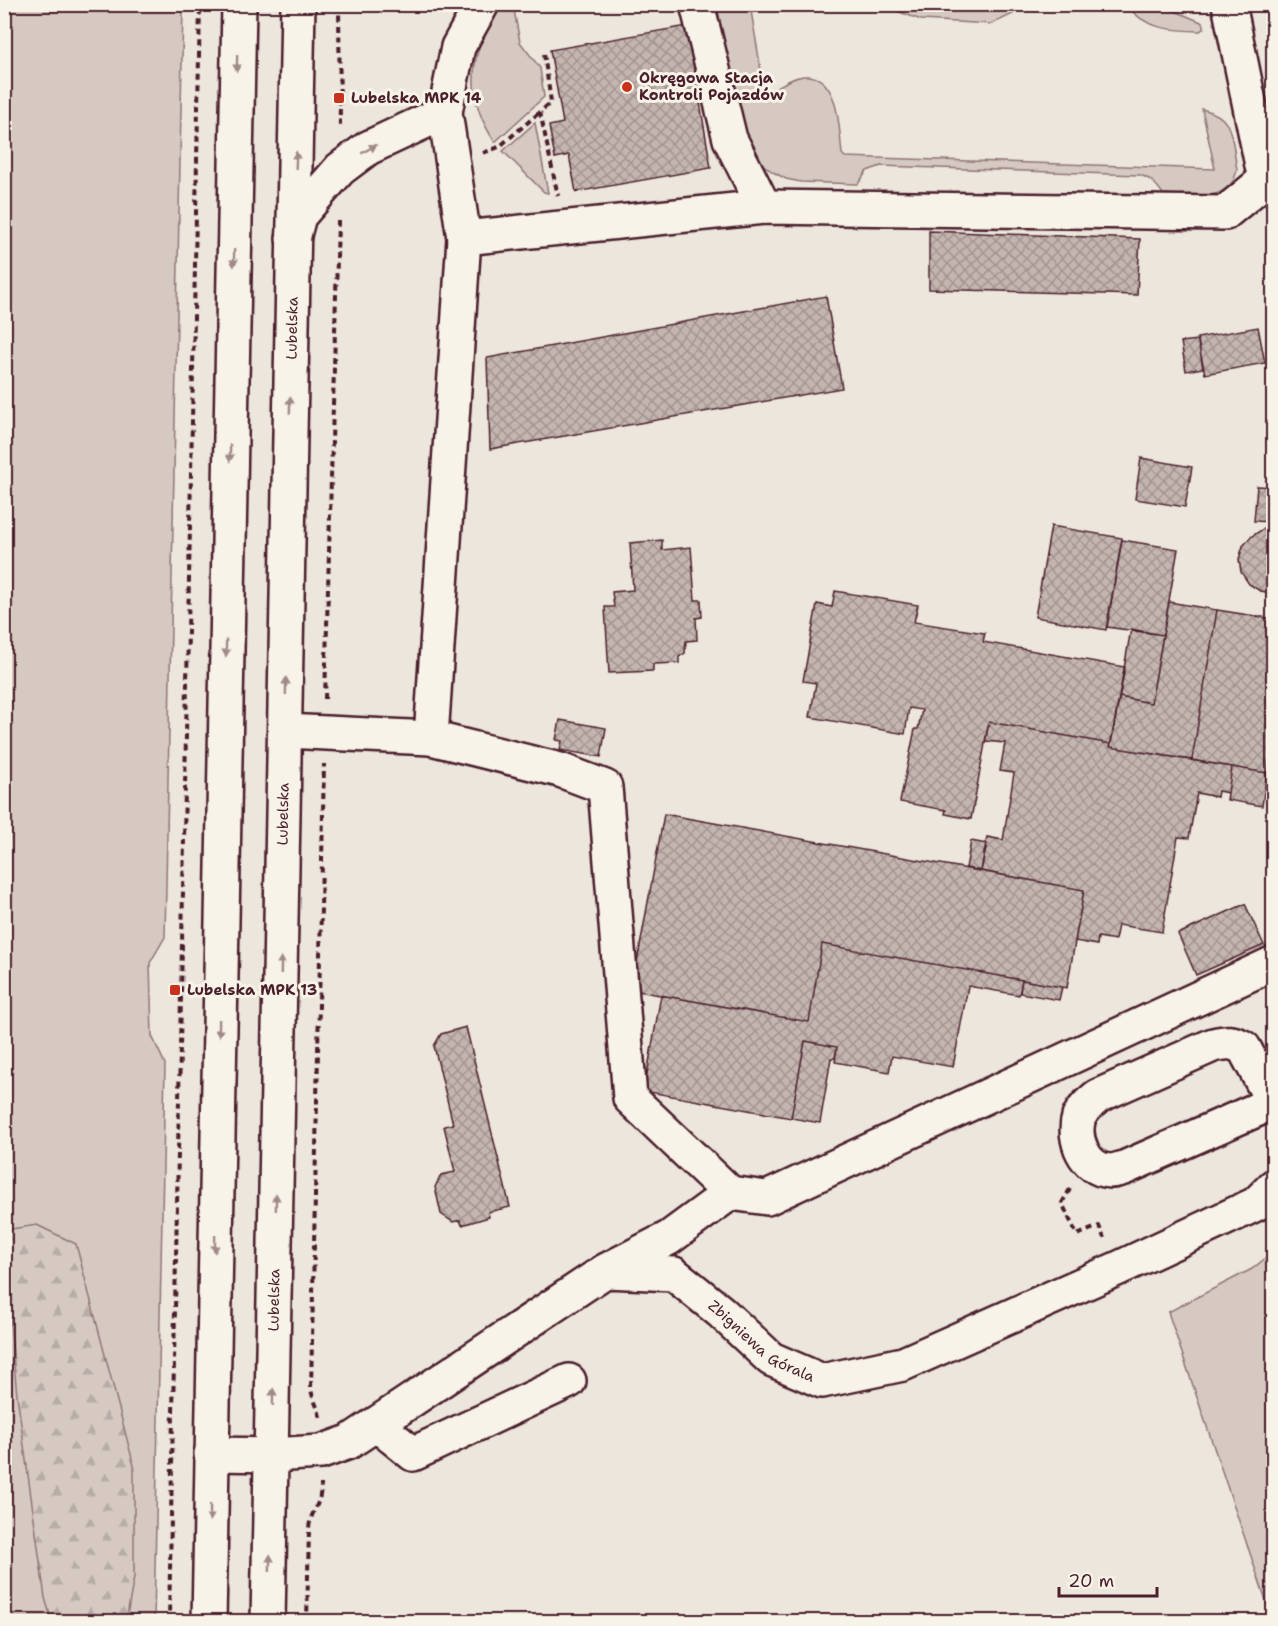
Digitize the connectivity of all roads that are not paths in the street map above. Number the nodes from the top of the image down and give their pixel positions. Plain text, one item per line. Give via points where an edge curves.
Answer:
1 (238, 4) edge
2 (298, 4) edge
3 (482, 4) edge
4 (697, 4) edge
5 (1229, 4) edge
6 (445, 112) junction
7 (764, 207) junction
8 (464, 238) junction
9 (293, 239) junction
10 (285, 730) junction
11 (431, 738) junction
12 (1274, 963) edge
13 (1273, 1103) edge
14 (1274, 1186) edge
15 (730, 1193) junction
16 (605, 1271) junction
17 (569, 1381) dead end
18 (376, 1424) junction
19 (211, 1454) junction
20 (272, 1455) junction
21 (208, 1622) edge
22 (268, 1622) edge

1 -> 19 main road
9 -> 2 main road, Lubelska
3 - 6 main road via 458,47
4 - 7 main road via 730,139
5 - 7 main road via 1265,180 1225,213
6 - 8 main road
9 -> 6 main road via 299,216 340,169 368,148
7 - 8 main road
8 - 11 main road
10 -> 9 main road, Lubelska
10 - 11 main road
20 -> 10 main road, Lubelska
11 - 15 main road via 560,770 605,787 630,1098
12 - 15 main road via 767,1198
13 - 13 main road via 1244,1048 1227,1042 1098,1096 1087,1105 1077,1132 1086,1158 1098,1168 1111,1171
14 - 16 main road, Zbigniewa Górala via 1256,1204 903,1364 822,1381 771,1359 675,1274
15 - 16 main road via 669,1238
16 - 18 main road
17 - 18 main road via 412,1454
18 - 20 main road via 349,1442 321,1452
19 - 20 main road
19 -> 21 main road
22 -> 20 main road, Lubelska

